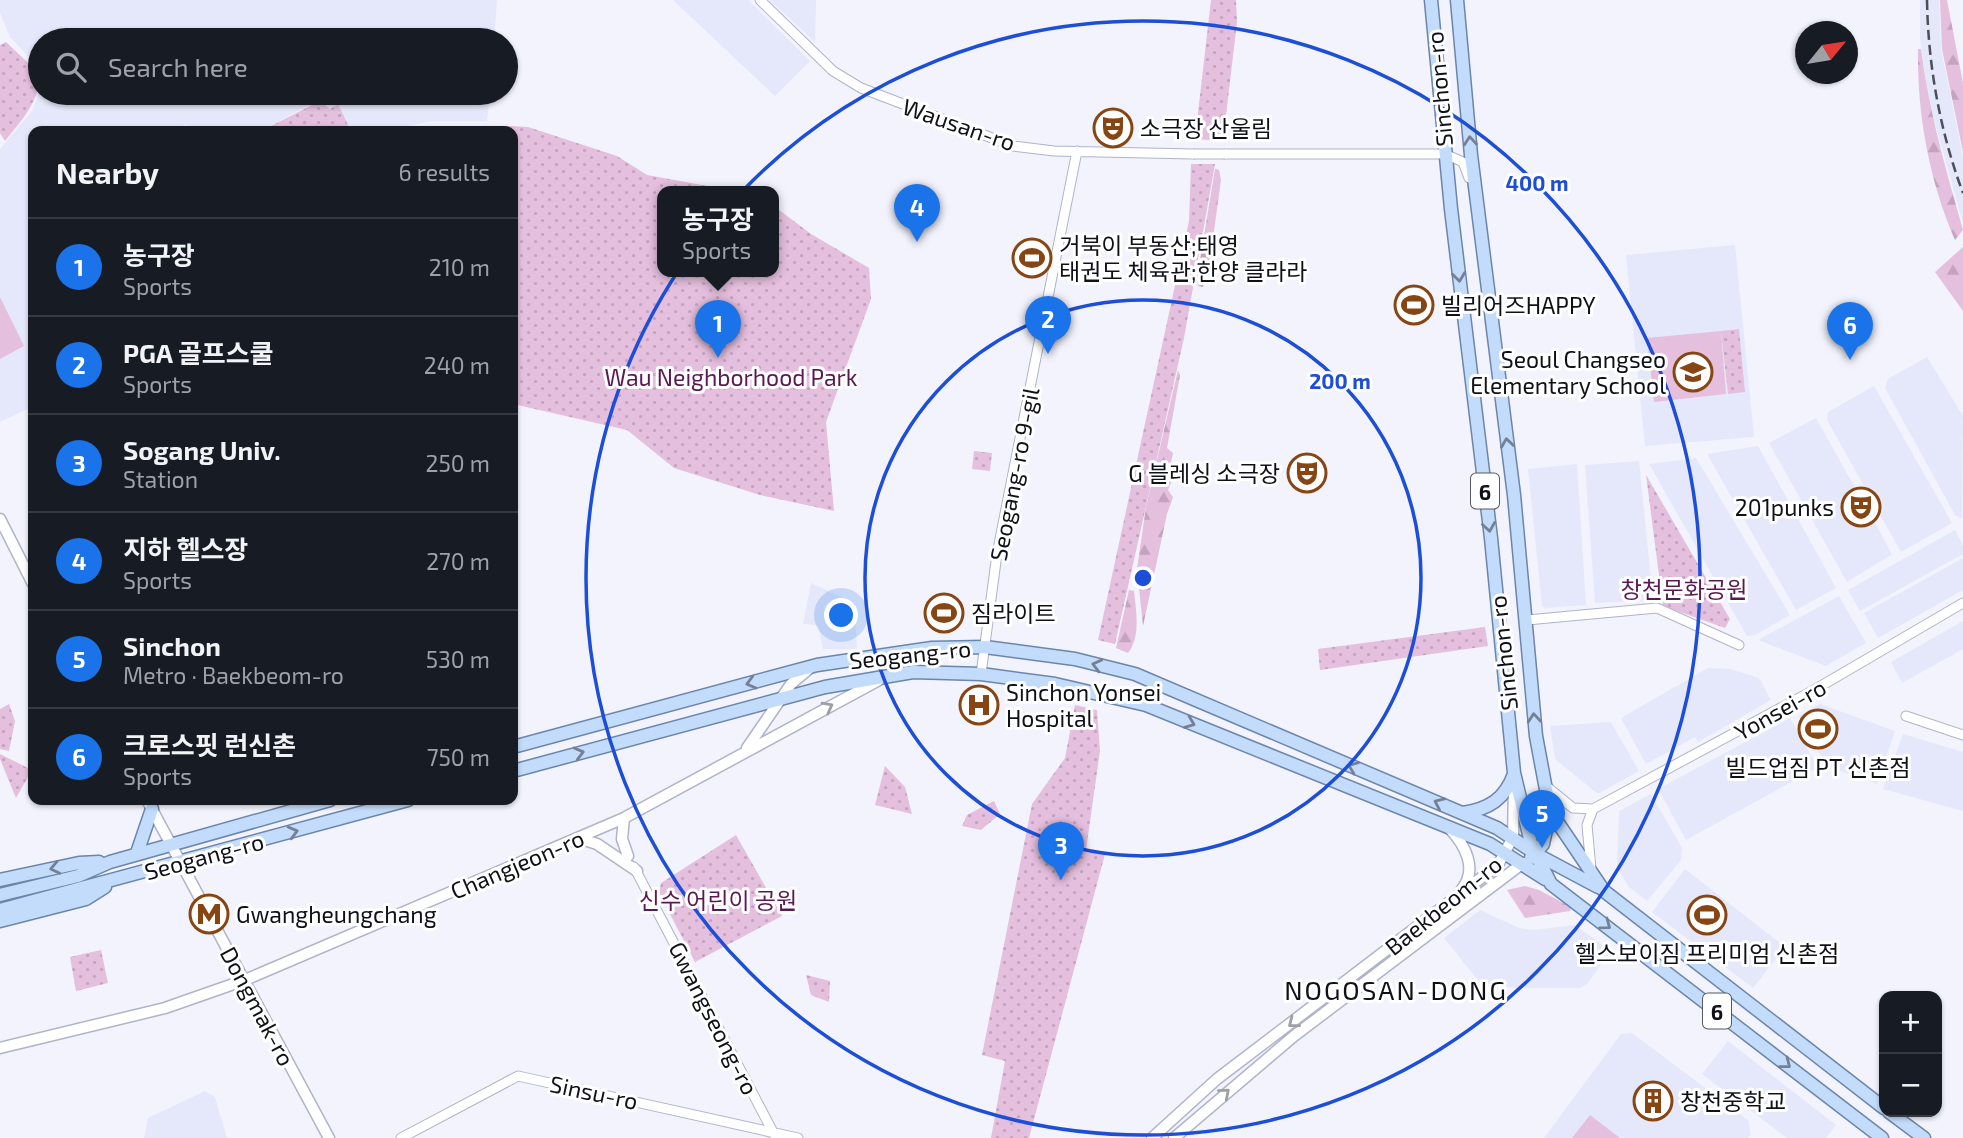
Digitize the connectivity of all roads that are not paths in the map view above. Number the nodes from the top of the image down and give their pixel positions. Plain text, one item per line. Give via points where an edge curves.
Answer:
1 (760, 0) edge
2 (1431, 0) edge
3 (1457, 0) edge
4 (1077, 151) junction
5 (1445, 155) junction
6 (1478, 209) junction
7 (0, 519) edge
8 (28, 574) edge
9 (1963, 603) edge
10 (1527, 620) junction
11 (1739, 645) dead end
12 (985, 647) junction
13 (811, 667) junction
14 (981, 674) junction
15 (888, 675) junction
16 (781, 699) junction
17 (1906, 716) dead end
18 (1242, 718) junction
19 (1963, 735) edge
20 (1231, 739) junction
21 (518, 746) edge
22 (746, 751) junction
23 (1315, 752) junction
24 (518, 770) edge
25 (1309, 771) junction
26 (1514, 774) junction
27 (1545, 785) junction
28 (149, 805) edge
29 (150, 805) edge
30 (312, 805) edge
31 (390, 805) edge
32 (1593, 809) junction
33 (1550, 811) junction
34 (1461, 813) junction
35 (624, 818) junction
36 (610, 825) junction
37 (1449, 826) junction
38 (1513, 837) junction
39 (578, 838) junction
40 (170, 844) junction
41 (137, 853) junction
42 (1507, 853) junction
43 (1536, 854) junction
44 (628, 856) junction
45 (110, 862) junction
46 (180, 863) junction
47 (1523, 863) junction
48 (637, 871) junction
49 (0, 880) edge
50 (116, 880) junction
51 (1551, 884) junction
52 (1600, 886) junction
53 (0, 895) edge
54 (1445, 907) junction
55 (0, 910) edge
56 (0, 921) edge
57 (244, 980) junction
58 (0, 1048) edge
59 (1879, 1104) edge
60 (1896, 1117) edge
61 (775, 1136) edge
62 (329, 1138) edge
63 (401, 1138) edge
64 (798, 1138) edge
65 (1152, 1138) edge
66 (1174, 1138) edge
67 (1882, 1138) edge
68 (1924, 1138) edge

1 - 4 street, Wausan-ro via 833,71 861,88 1013,146
2 - 5 main road, Sinchon-ro / 6
6 -> 3 main road, Sinchon-ro / 6
4 - 5 street, Wausan-ro, bridge
4 - 12 street, Seogang-ro 9-gil via 999,546
5 - 6 street via 1458,158 1466,167 1472,202
5 -> 26 main road, Sinchon-ro / 6
10 -> 6 main road, Sinchon-ro / 6
7 - 8 main road
9 - 32 street, Yonsei-ro via 1814,690
10 - 11 street via 1657,608
27 -> 10 main road, Sinchon-ro / 6 via 1536,736
12 - 13 main road, Seogang-ro via 932,648
12 - 14 street, Seogang-ro 9-gil
18 -> 12 main road, Seogang-ro via 1135,674 1074,659
13 - 16 main road, Changjeon-ro
13 -> 21 main road, Seogang-ro
14 - 15 main road, Seogang-ro
14 -> 20 main road, Seogang-ro via 1055,684 1146,705
15 - 16 main road, Seogang-ro
22 -> 15 main road, Changjeon-ro
16 - 22 main road, Changjeon-ro
24 -> 16 main road, Seogang-ro
17 - 19 street
18 - 20 main road via 1251,734
18 - 23 main road, Seogang-ro
20 - 25 main road, Seogang-ro
22 - 35 main road, Changjeon-ro
23 - 25 main road via 1300,756
34 -> 23 main road, Seogang-ro
25 - 37 main road, Seogang-ro
26 - 34 main road via 1498,801
26 - 38 main road, Baekbeom-ro
26 - 43 main road, Sinchon-ro / 6
27 - 32 street via 1573,808
27 - 33 main road, Sinchon-ro / 6
28 - 41 main road
29 - 40 main road, Dongmak-ro
30 - 40 main road, Seogang-ro
46 -> 31 main road, Seogang-ro
32 - 52 street via 1587,841
33 - 43 main road, Baekbeom-ro
33 - 52 main road, Sinchon-ro / 6
34 - 38 main road, Seogang-ro
35 - 36 main road, Changjeon-ro
35 - 44 main road via 622,839
36 - 39 main road, Changjeon-ro
36 - 44 street, Gwangseong-ro
37 - 42 main road, Seogang-ro
37 - 54 main road via 1463,845 1470,872 1465,886
38 - 42 main road, Baekbeom-ro
38 - 43 main road, Seogang-ro
39 - 48 main road via 597,844
39 - 57 main road, Changjeon-ro
40 - 41 main road, Seogang-ro
40 - 46 main road, Dongmak-ro
41 - 45 main road, Seogang-ro
42 - 47 main road, Seogang-ro
42 - 54 main road, Baekbeom-ro
43 - 47 main road, Baekbeom-ro
43 - 51 main road, Sinchon-ro / 6
43 - 52 main road, Seogang-ro
44 - 48 street, Gwangseong-ro
45 -> 49 main road via 79,863
45 - 53 main road, Seogang-ro via 78,876
46 - 50 main road, Seogang-ro
46 - 57 main road, Dongmak-ro
47 - 51 main road
66 -> 47 main road, Baekbeom-ro via 1294,1036
48 - 61 street, Gwangseong-ro
50 - 55 main road, Seogang-ro
50 - 56 main road via 86,899
51 -> 67 main road, Sinchon-ro / 6
52 - 59 main road, Sinchon-ro / 6
54 -> 65 main road, Baekbeom-ro via 1217,1079
57 - 58 main road, Changjeon-ro via 165,1008
57 - 62 main road, Dongmak-ro
60 - 68 main road
61 - 63 street, Sinsu-ro via 668,1107 518,1076
61 - 64 street, Sinsu-ro

